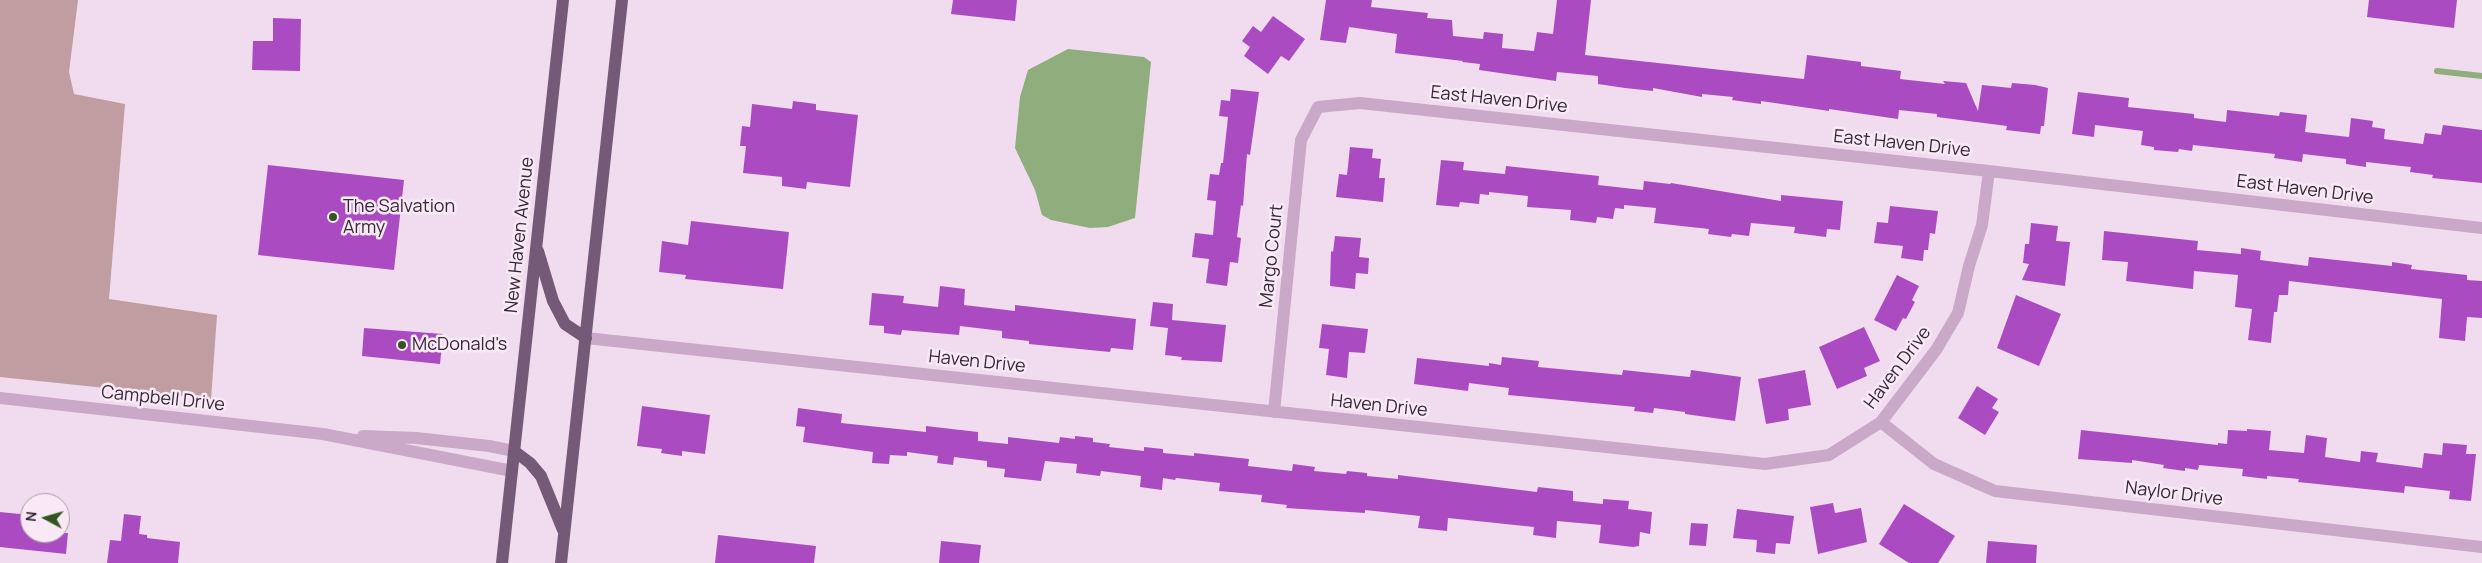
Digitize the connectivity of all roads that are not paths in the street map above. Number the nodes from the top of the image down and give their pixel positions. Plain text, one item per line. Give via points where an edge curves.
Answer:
1 (563, 0) edge
2 (622, 0) edge
3 (1318, 107) joint
4 (1989, 171) junction
5 (2482, 228) edge
6 (536, 246) junction
7 (586, 338) junction
8 (0, 398) edge
9 (1274, 412) junction
10 (1882, 422) junction
11 (323, 434) junction
12 (514, 452) junction
13 (512, 471) junction
14 (564, 532) junction
15 (2482, 547) edge
16 (502, 563) edge
17 (561, 563) edge

1 - 6 main road, New Haven Avenue
2 - 7 main road
3 - 4 street, East Haven Drive via 1360,103
3 - 9 street, Margo Court via 1301,140
4 - 5 street, East Haven Drive
4 - 10 street, Haven Drive via 1982,225 1958,313 1936,350
6 - 7 main road via 553,301 565,324
6 - 12 main road, New Haven Avenue
7 - 9 street, Haven Drive
7 - 14 main road
8 - 11 street, Campbell Drive
9 - 10 street, Haven Drive via 1766,464 1829,456
10 - 15 street, Naylor Drive via 1934,464 1994,491
11 - 12 street, Campbell Drive via 416,438
11 - 13 street, Campbell Drive
12 - 13 main road, New Haven Avenue
12 - 14 main road via 541,476
13 - 16 main road, New Haven Avenue
14 - 17 main road

